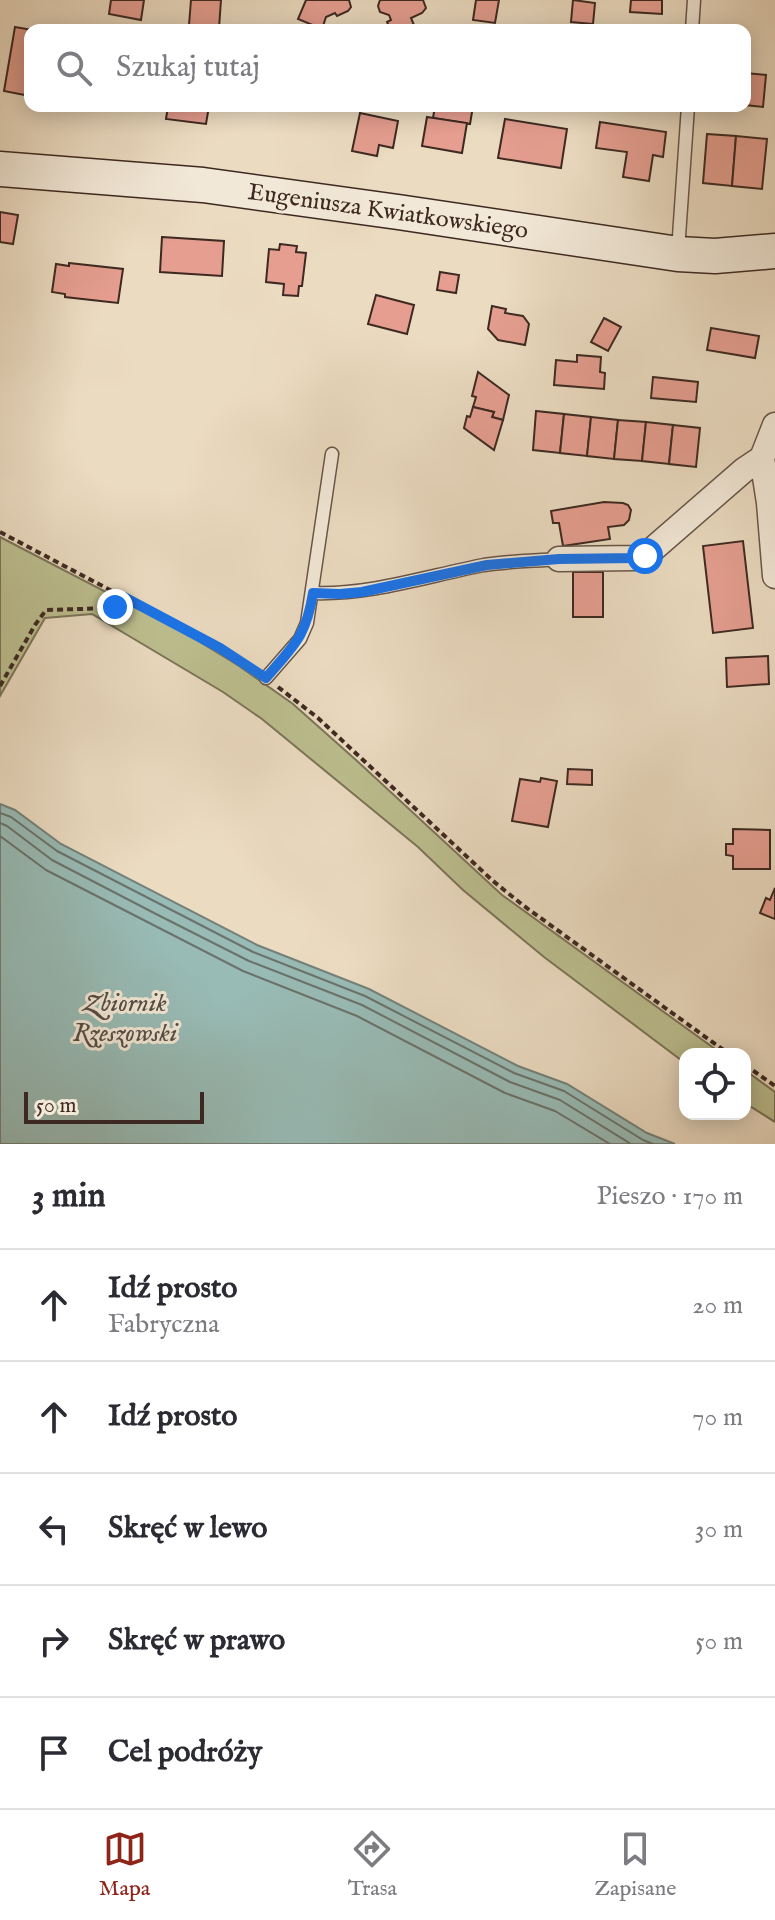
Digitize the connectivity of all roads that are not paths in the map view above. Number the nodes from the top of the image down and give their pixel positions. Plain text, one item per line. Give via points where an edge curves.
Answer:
1 (694, 0) edge
2 (692, 24) edge
3 (688, 112) edge
4 (0, 169) edge
5 (775, 251) edge
6 (678, 254) junction
7 (775, 425) edge
8 (332, 454) dead end
9 (762, 458) junction
10 (559, 559) joint
11 (775, 576) edge
12 (313, 593) junction
13 (266, 678) road end

1 - 2 lane
3 - 6 lane
4 - 6 street, Eugeniusza Kwiatkowskiego via 203,185
5 - 6 street, Eugeniusza Kwiatkowskiego
7 - 9 street
8 - 12 lane
9 - 10 street via 645,556
9 - 11 street
10 - 12 lane via 487,565 362,592
12 - 13 lane via 300,639

